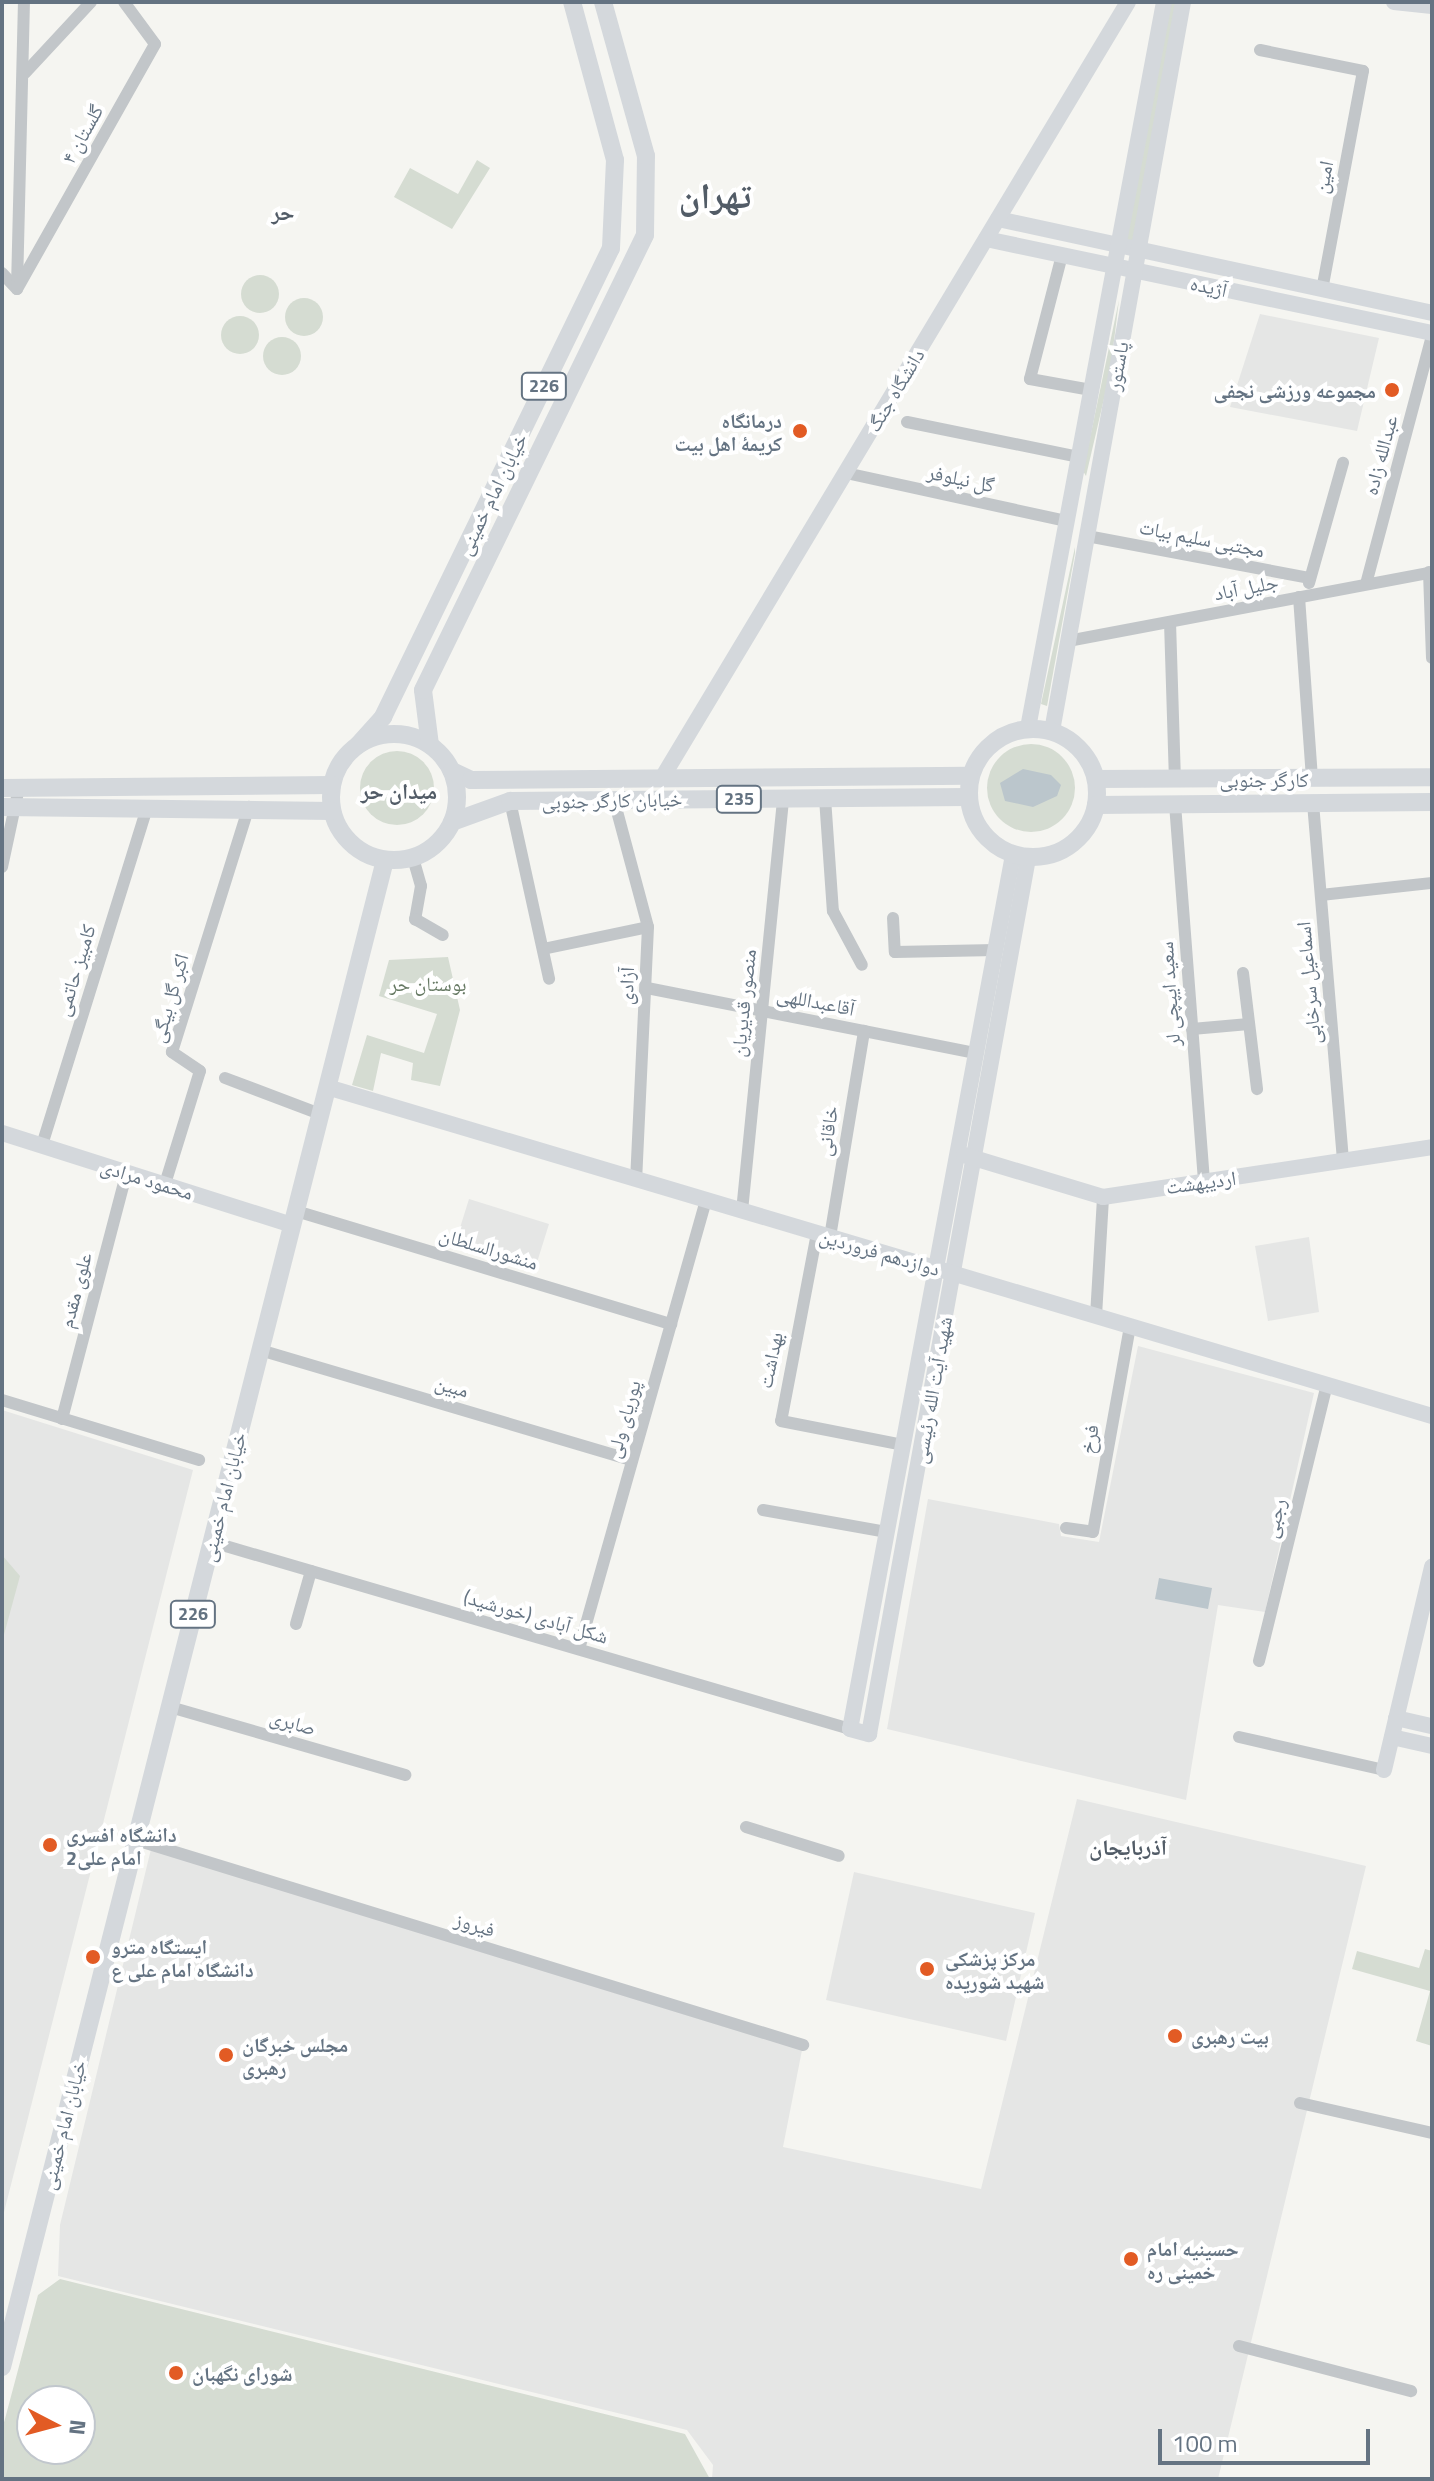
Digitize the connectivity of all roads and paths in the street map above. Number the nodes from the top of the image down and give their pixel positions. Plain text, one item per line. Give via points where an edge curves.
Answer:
1 (24, 2) edge
2 (91, 2) edge
3 (124, 2) edge
4 (572, 2) edge
5 (603, 2) edge
6 (1128, 2) edge
7 (1164, 2) edge
8 (1183, 2) edge
9 (1394, 2) edge
10 (1431, 4) edge
11 (1260, 50) dead end
12 (25, 73) junction
13 (998, 219) junction
14 (986, 239) junction
15 (1119, 245) junction
16 (1138, 249) junction
17 (1062, 255) junction
18 (1115, 266) junction
19 (1134, 270) junction
20 (2, 273) edge
21 (2, 288) edge
22 (17, 289) junction
23 (1322, 290) junction
24 (1109, 296) junction
25 (1129, 298) junction
26 (1432, 313) edge
27 (1432, 335) edge
28 (1091, 390) junction
29 (907, 422) dead end
30 (1079, 457) junction
31 (1343, 463) dead end
32 (846, 473) junction
33 (1074, 483) junction
34 (1096, 486) junction
35 (983, 489) dead end
36 (976, 502) junction
37 (1067, 521) junction
38 (1087, 536) junction
39 (1431, 572) edge
40 (1310, 578) junction
41 (1366, 584) junction
42 (1304, 596) junction
43 (1170, 622) junction
44 (1068, 641) junction
45 (1432, 658) edge
46 (1028, 728) junction
47 (1052, 731) junction
48 (358, 745) junction
49 (430, 745) junction
50 (452, 771) junction
51 (969, 776) junction
52 (1432, 777) edge
53 (662, 778) junction
54 (1312, 778) junction
55 (1096, 779) junction
56 (1175, 779) junction
57 (332, 785) junction
58 (968, 797) junction
59 (10, 798) edge
60 (783, 798) junction
61 (825, 798) junction
62 (614, 800) junction
63 (510, 801) junction
64 (1432, 802) edge
65 (1313, 803) junction
66 (1175, 804) junction
67 (1096, 805) junction
68 (147, 807) junction
69 (249, 807) junction
70 (332, 811) junction
71 (452, 822) junction
72 (1021, 856) junction
73 (413, 858) junction
74 (385, 860) junction
75 (2, 867) edge
76 (1432, 883) edge
77 (1321, 895) junction
78 (893, 918) dead end
79 (648, 927) junction
80 (443, 935) dead end
81 (543, 949) junction
82 (996, 950) junction
83 (862, 965) dead end
84 (1243, 973) dead end
85 (549, 979) dead end
86 (647, 988) junction
87 (762, 1011) junction
88 (1249, 1024) junction
89 (1192, 1029) junction
90 (864, 1031) junction
91 (976, 1053) junction
92 (225, 1078) dead end
93 (327, 1087) junction
94 (1257, 1089) dead end
95 (320, 1114) junction
96 (2, 1133) edge
97 (42, 1145) junction
98 (1432, 1147) edge
99 (966, 1156) junction
100 (1343, 1161) junction
101 (127, 1172) junction
102 (636, 1179) junction
103 (1204, 1182) junction
104 (165, 1184) junction
105 (1103, 1197) junction
106 (706, 1200) junction
107 (742, 1211) junction
108 (294, 1218) junction
109 (824, 1235) junction
110 (936, 1269) junction
111 (953, 1273) junction
112 (1096, 1316) junction
113 (671, 1324) junction
114 (1130, 1326) junction
115 (260, 1350) junction
116 (1327, 1385) junction
117 (2, 1400) edge
118 (1432, 1416) edge
119 (62, 1419) junction
120 (903, 1445) junction
121 (199, 1460) dead end
122 (632, 1460) junction
123 (763, 1510) dead end
124 (1066, 1528) dead end
125 (887, 1532) junction
126 (212, 1542) junction
127 (1432, 1567) edge
128 (311, 1571) junction
129 (296, 1624) dead end
130 (579, 1649) junction
131 (1259, 1661) dead end
132 (170, 1707) junction
133 (1396, 1718) junction
134 (1432, 1726) edge
135 (850, 1729) junction
136 (1239, 1737) dead end
137 (1392, 1737) junction
138 (1432, 1746) edge
139 (1384, 1770) joint
140 (405, 1775) dead end
141 (746, 1827) dead end
142 (136, 1840) junction
143 (839, 1856) dead end
144 (803, 2045) dead end
145 (1300, 2103) dead end
146 (1432, 2133) edge
147 (1239, 2346) dead end
148 (2, 2367) edge
149 (1411, 2391) dead end

1 - 12 street
2 - 12 street
3 - 22 street, گلستان ۴ via 155,44
4 - 48 main road, خیابان امام خمینی / 226 via 615,160 611,248 383,717
5 - 49 main road, خیابان امام خمینی / 226 via 646,156 645,235 423,690
6 - 13 main road, دانشگاه جنگ
7 - 15 main road, پاستور
8 - 16 main road, پاستور
9 - 10 main road
11 - 23 street, امین via 1363,71
12 - 22 street
13 - 14 main road, دانشگاه جنگ
13 - 15 main road, آژیده
14 - 17 main road, آژیده
14 - 32 main road, دانشگاه جنگ
15 - 16 main road, آژیده
15 - 18 main road, پاستور
16 - 19 main road, پاستور
16 - 23 main road, آژیده
17 - 18 main road, آژیده
17 - 28 street via 1030,379
18 - 19 main road, آژیده
18 - 24 main road, پاستور
19 - 25 main road, پاستور
19 - 27 main road, آژیده
20 - 22 street
21 - 22 street
23 - 26 main road, آژیده
24 - 25 main road
24 - 28 main road, پاستور
25 - 34 main road, پاستور
27 - 41 street, عبدالله زاده
28 - 30 main road, پاستور
29 - 30 street
30 - 33 main road, پاستور
31 - 40 street
32 - 36 street, گل نیلوفر
32 - 53 main road, دانشگاه جنگ
33 - 34 main road
33 - 37 main road, پاستور
34 - 38 main road, پاستور
35 - 36 street
36 - 37 street, گل نیلوفر
37 - 46 main road, پاستور
38 - 40 street, مجتبی سلیم بیات
38 - 44 main road, پاستور
39 - 41 street, جلیل آباد
39 - 45 street
40 - 42 street
41 - 42 street, جلیل آباد
42 - 43 street, جلیل آباد
42 - 54 street
43 - 44 street, جلیل آباد
43 - 56 street
44 - 47 main road, پاستور
46 - 47 main road
46 - 51 main road via 996,739
47 - 55 main road via 1076,745
48 - 49 main road via 389,734
48 - 57 main road
49 - 50 main road
50 - 53 main road, خیابان کارگر جنوبی / 235 via 471,780
50 - 71 main road
51 - 53 main road, خیابان کارگر جنوبی / 235
51 - 58 main road
52 - 54 main road, کارگر جنوبی
54 - 56 main road, کارگر جنوبی
55 - 56 main road, کارگر جنوبی
55 - 67 main road
57 - 59 main road
57 - 70 main road
58 - 61 main road, خیابان کارگر جنوبی / 235
58 - 72 main road via 982,833
59 - 68 main road
59 - 75 street
60 - 61 main road, خیابان کارگر جنوبی / 235
60 - 62 main road, خیابان کارگر جنوبی / 235
60 - 87 street, منصور قدیریان
61 - 83 street via 833,911
62 - 63 main road, خیابان کارگر جنوبی / 235
62 - 79 street, آزادی
63 - 71 main road, خیابان کارگر جنوبی / 235
63 - 81 street
64 - 65 main road, کارگر جنوبی
65 - 66 main road, کارگر جنوبی
65 - 77 street, اسماعیل سرخابی
66 - 67 main road, کارگر جنوبی
66 - 89 street, سعید ایپچی لر
67 - 72 main road via 1076,841
68 - 69 main road
68 - 97 street, کامبیز حاتمی
69 - 70 main road
69 - 104 street, اکبر گل بیگی via 172,1052 200,1071
70 - 74 main road via 350,843
71 - 73 main road via 437,845
72 - 82 main road, شهید آیت الله رئیسی
72 - 99 main road, شهید آیت الله رئیسی
73 - 74 main road
73 - 80 street via 421,886 415,919
74 - 93 main road, خیابان امام خمینی / 226
76 - 77 street
77 - 100 street, اسماعیل سرخابی
78 - 82 street via 895,952
79 - 81 street
79 - 86 street, آزادی
81 - 85 street
82 - 91 main road, شهید آیت الله رئیسی
84 - 88 street
86 - 87 street, آقاعبداللهی
86 - 102 street, آزادی
87 - 90 street, آقاعبداللهی
87 - 107 street, منصور قدیریان
88 - 89 street
88 - 94 street
89 - 103 street, سعید ایپچی لر
90 - 91 street, آقاعبداللهی
90 - 109 street, خاقانی
91 - 99 main road, شهید آیت الله رئیسی
92 - 95 street
93 - 95 main road, خیابان امام خمینی / 226
93 - 102 main road, دوازدهم فروردین
95 - 108 main road, خیابان امام خمینی / 226
96 - 97 main road, محمود مرادی
97 - 101 main road, محمود مرادی
98 - 100 main road, اردیبهشت
99 - 105 main road, اردیبهشت
99 - 110 main road, شهید آیت الله رئیسی
99 - 111 main road, شهید آیت الله رئیسی
100 - 103 main road, اردیبهشت
101 - 104 main road, محمود مرادی
101 - 119 street, علوی مقدم
102 - 106 main road, دوازدهم فروردین
103 - 105 main road, اردیبهشت
104 - 108 main road, محمود مرادی
105 - 112 street
106 - 107 main road, دوازدهم فروردین
106 - 113 street, پوریای ولی
107 - 109 main road, دوازدهم فروردین
108 - 113 street, منشورالسلطان
108 - 115 main road, خیابان امام خمینی / 226
109 - 110 main road, دوازدهم فروردین
109 - 120 street, بهداشت via 781,1421
110 - 111 main road, دوازدهم فروردین
110 - 120 main road, شهید آیت الله رئیسی
111 - 112 main road, دوازدهم فروردین
111 - 135 main road, شهید آیت الله رئیسی via 869,1734
112 - 114 main road, دوازدهم فروردین
113 - 122 street, پوریای ولی
114 - 116 main road, دوازدهم فروردین
114 - 124 street, فرخ via 1093,1532
115 - 122 street, مبین
115 - 126 main road, خیابان امام خمینی / 226
116 - 118 main road, دوازدهم فروردین
116 - 131 street, رجبی
117 - 119 street
119 - 121 street
120 - 125 main road, شهید آیت الله رئیسی
122 - 130 street, پوریای ولی
123 - 125 street
125 - 135 main road, شهید آیت الله رئیسی
126 - 128 street, شکل آبادی (خورشید)
126 - 132 main road, خیابان امام خمینی / 226
127 - 133 main road
128 - 129 street
128 - 130 street, شکل آبادی (خورشید)
130 - 135 street, شکل آبادی (خورشید)
132 - 140 street, صابری
132 - 142 main road, خیابان امام خمینی / 226
133 - 134 main road
133 - 137 main road
136 - 139 street
137 - 138 main road
137 - 139 main road
141 - 143 street
142 - 144 street, فیروز
142 - 148 main road, خیابان امام خمینی / 226
145 - 146 street
147 - 149 street

